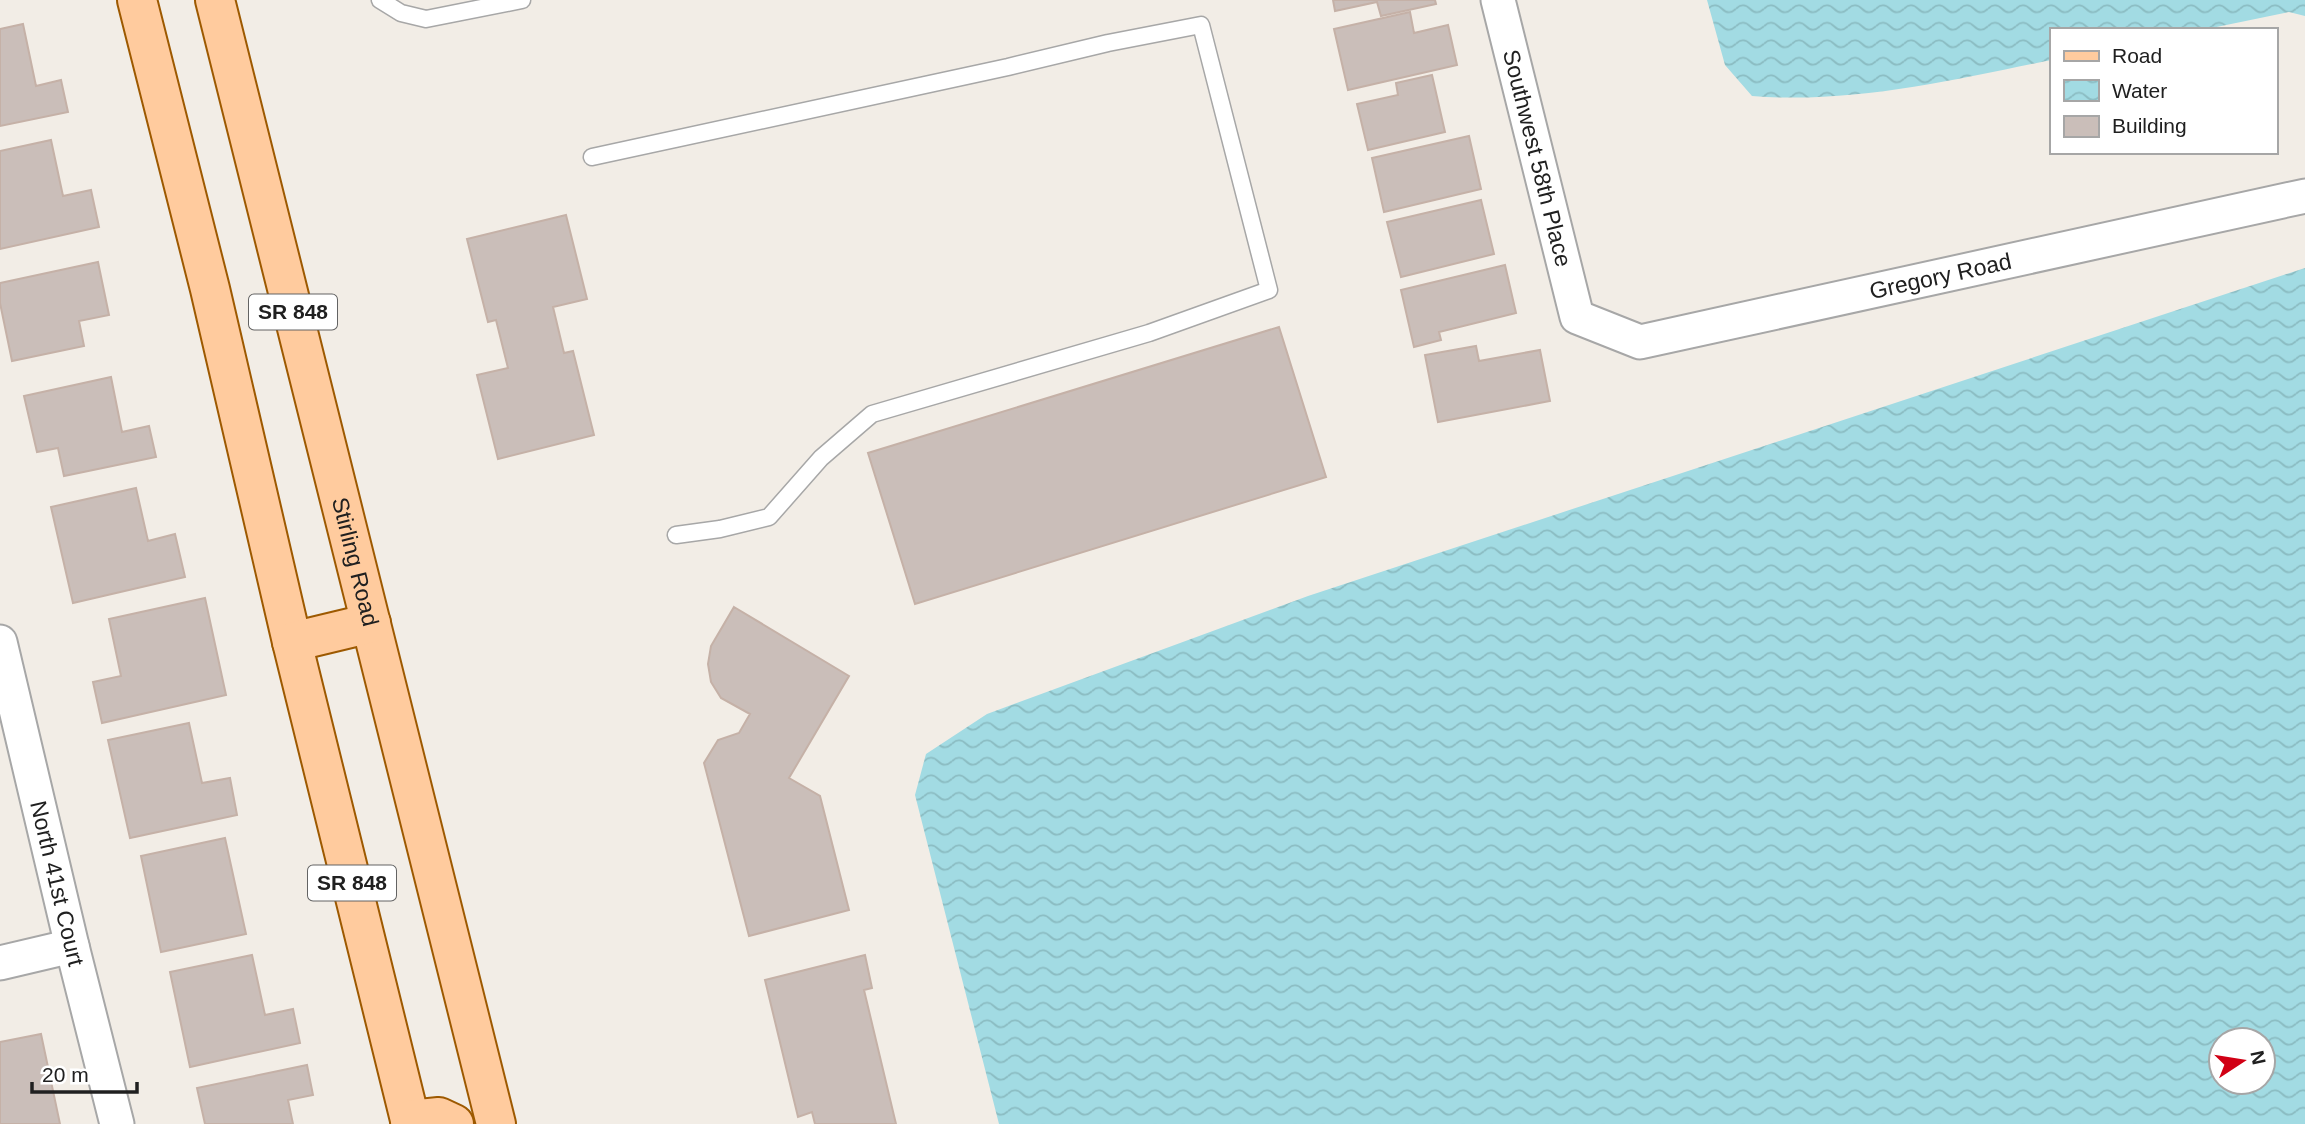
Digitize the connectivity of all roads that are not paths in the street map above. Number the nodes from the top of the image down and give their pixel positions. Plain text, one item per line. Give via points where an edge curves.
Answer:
1 (137, 0) edge
2 (215, 0) edge
3 (380, 0) edge
4 (522, 0) edge
5 (1498, 0) edge
6 (592, 157) dead end
7 (2305, 196) edge
8 (1577, 317) joint
9 (677, 535) dead end
10 (371, 623) junction
11 (0, 642) edge
12 (292, 642) junction
13 (72, 946) junction
14 (0, 963) edge
15 (411, 1122) edge
16 (117, 1124) edge
17 (454, 1124) edge
18 (496, 1124) edge

1 - 12 main road, SR 848
2 - 10 main road, Stirling Road / SR 848
3 - 4 lane via 401,13 426,19
5 - 8 street, Southwest 58th Place
6 - 9 lane via 1201,24 1269,290 1149,333 873,414 821,458 769,517
7 - 8 street, Gregory Road via 1640,342
10 - 12 main road
10 - 18 main road, Stirling Road / SR 848
11 - 13 street, North 41st Court
12 - 15 main road, SR 848
13 - 14 street
13 - 16 street, North 41st Court
15 - 17 main road via 439,1117

